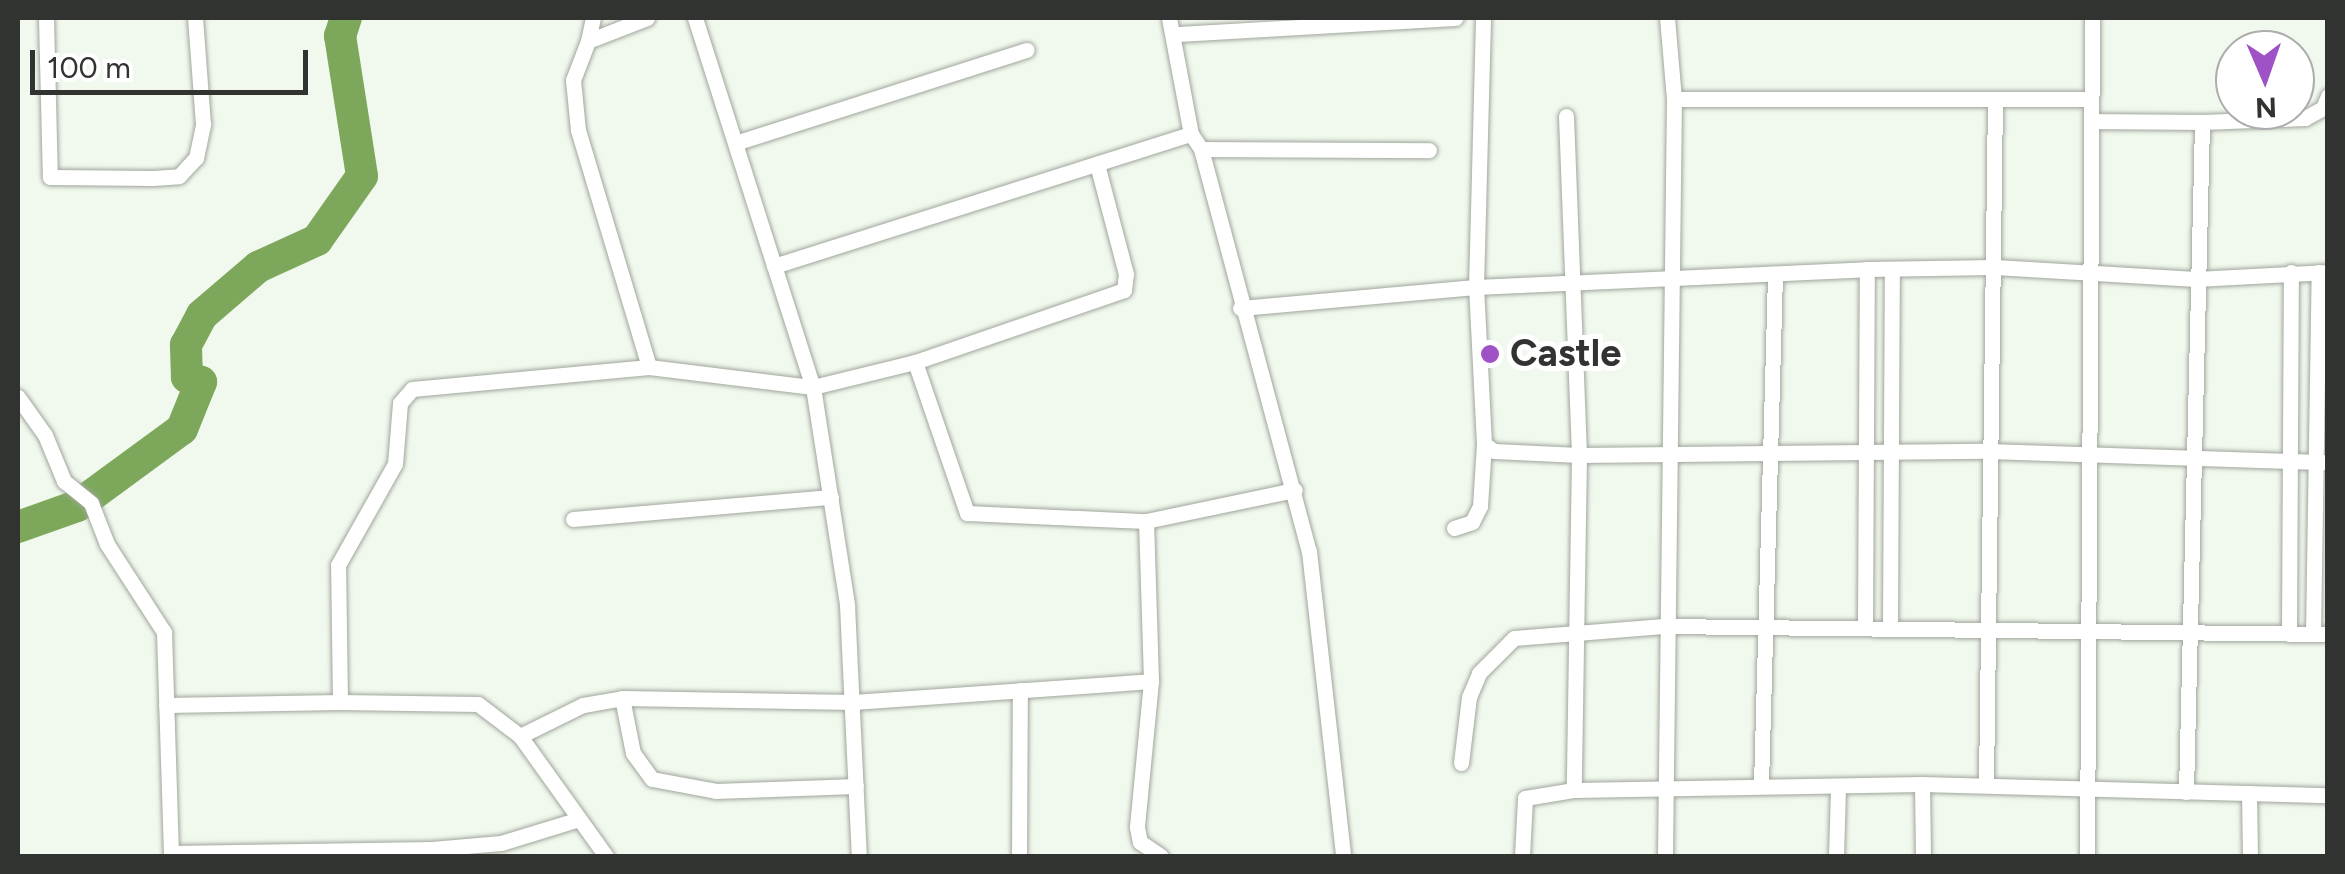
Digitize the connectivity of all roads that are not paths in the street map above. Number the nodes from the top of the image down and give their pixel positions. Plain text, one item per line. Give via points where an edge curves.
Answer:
1 (46, 18) edge
2 (194, 18) edge
3 (592, 18) edge
4 (647, 18) edge
5 (695, 18) edge
6 (1169, 18) edge
7 (1456, 18) edge
8 (1483, 18) edge
9 (1668, 18) edge
10 (2092, 18) edge
11 (1400, 20) edge
12 (1177, 34) junction
13 (588, 41) junction
14 (1027, 50) dead end
15 (2328, 96) edge
16 (1674, 99) junction
17 (2091, 99) junction
18 (1995, 102) junction
19 (1566, 116) dead end
20 (2091, 120) junction
21 (2202, 122) junction
22 (1191, 134) junction
23 (738, 142) junction
24 (1201, 149) junction
25 (1428, 150) dead end
26 (1097, 164) junction
27 (774, 266) junction
28 (1995, 267) junction
29 (1868, 269) junction
30 (1892, 270) junction
31 (2291, 272) junction
32 (2323, 272) edge
33 (1775, 274) junction
34 (2086, 276) junction
35 (2196, 279) junction
36 (1669, 282) junction
37 (1574, 286) junction
38 (1476, 287) junction
39 (1240, 308) junction
40 (915, 362) junction
41 (649, 367) junction
42 (813, 387) junction
43 (18, 397) edge
44 (1484, 444) junction
45 (1988, 451) junction
46 (1866, 453) junction
47 (1890, 453) junction
48 (1665, 454) junction
49 (1775, 454) junction
50 (2090, 454) junction
51 (1579, 455) junction
52 (2192, 458) junction
53 (2290, 460) junction
54 (2321, 462) edge
55 (1295, 490) junction
56 (831, 498) junction
57 (573, 519) dead end
58 (1146, 521) junction
59 (1454, 528) dead end
60 (1664, 626) junction
61 (1864, 626) junction
62 (1890, 626) junction
63 (1770, 627) junction
64 (1986, 628) junction
65 (1572, 629) junction
66 (2088, 633) junction
67 (2186, 634) junction
68 (2289, 634) junction
69 (2320, 634) edge
70 (1150, 681) junction
71 (1020, 690) junction
72 (622, 698) junction
73 (340, 702) junction
74 (853, 702) junction
75 (166, 706) junction
76 (520, 736) junction
77 (1462, 762) dead end
78 (1762, 784) junction
79 (1922, 784) junction
80 (1986, 785) junction
81 (856, 786) junction
82 (1664, 786) junction
83 (1838, 787) junction
84 (2087, 788) junction
85 (1574, 790) junction
86 (2186, 792) junction
87 (2249, 793) junction
88 (2328, 795) edge
89 (576, 820) junction
90 (171, 855) edge
91 (606, 856) edge
92 (859, 856) edge
93 (1019, 856) edge
94 (1160, 856) edge
95 (1343, 856) edge
96 (1522, 856) edge
97 (1664, 856) edge
98 (1836, 856) edge
99 (1922, 856) edge
100 (2087, 856) edge
101 (2250, 856) edge

1 - 2 street via 50,177 153,178 179,176 196,158 203,124
3 - 13 street
4 - 13 street
5 - 23 street
6 - 12 street
7 - 11 street
8 - 38 street
9 - 16 street
10 - 17 street
11 - 12 street
12 - 22 street
13 - 41 street via 573,80 578,130
14 - 23 street
15 - 21 street via 2324,108 2306,118
16 - 18 street
16 - 36 street
17 - 18 street
17 - 20 street
18 - 28 street
19 - 37 street
20 - 21 street
20 - 34 street
21 - 35 street
22 - 24 street
22 - 26 street
23 - 27 street
24 - 25 street
24 - 39 street
26 - 27 street
26 - 40 street via 1126,274 1124,290
27 - 42 street
28 - 30 street
28 - 34 street
28 - 45 street
29 - 30 street
29 - 33 street
29 - 46 street
30 - 47 street
31 - 32 street
31 - 35 street
31 - 53 street
32 - 54 street
33 - 36 street
33 - 49 street
34 - 35 street
34 - 50 street
35 - 52 street
36 - 37 street
36 - 48 street
37 - 38 street
37 - 51 street
38 - 39 street
38 - 44 street
39 - 55 street
40 - 42 street
40 - 58 street via 968,513
41 - 42 street
41 - 73 street via 412,389 400,403 395,464 338,565
42 - 56 street
43 - 75 street via 46,434 64,481 91,503 106,544 164,632
44 - 51 street via 1494,451
44 - 59 street via 1480,506 1472,522
45 - 47 street
45 - 50 street
45 - 64 street
46 - 47 street
46 - 49 street
46 - 61 street
47 - 62 street
48 - 49 street
48 - 51 street
48 - 60 street
49 - 63 street
50 - 52 street
50 - 66 street
51 - 65 street
52 - 53 street
52 - 67 street
53 - 54 street
53 - 68 street
54 - 69 street
55 - 58 street
55 - 95 street via 1328,674
56 - 57 street
56 - 74 street
58 - 70 street
60 - 63 street
60 - 65 street
60 - 82 street
61 - 62 street
61 - 63 street
62 - 64 street
63 - 78 street
64 - 66 street
64 - 80 street
65 - 77 street via 1514,638 1492,657 1469,697
65 - 85 street
66 - 67 street
66 - 84 street
67 - 68 street
67 - 86 street
68 - 69 street
70 - 71 street
70 - 94 street via 1138,827 1140,842
71 - 74 street
71 - 93 street
72 - 74 street
72 - 76 street via 583,705
72 - 81 street via 633,753 652,778 716,791
73 - 75 street
73 - 76 street via 478,704
74 - 81 street
75 - 90 street
76 - 89 street
78 - 82 street
78 - 83 street
79 - 80 street
79 - 83 street
79 - 99 street
80 - 84 street
81 - 92 street
82 - 85 street
82 - 97 street
83 - 98 street
84 - 86 street
84 - 100 street
85 - 96 street via 1525,798
86 - 87 street
87 - 88 street
87 - 101 street
89 - 90 street via 501,843 432,850
89 - 91 street

